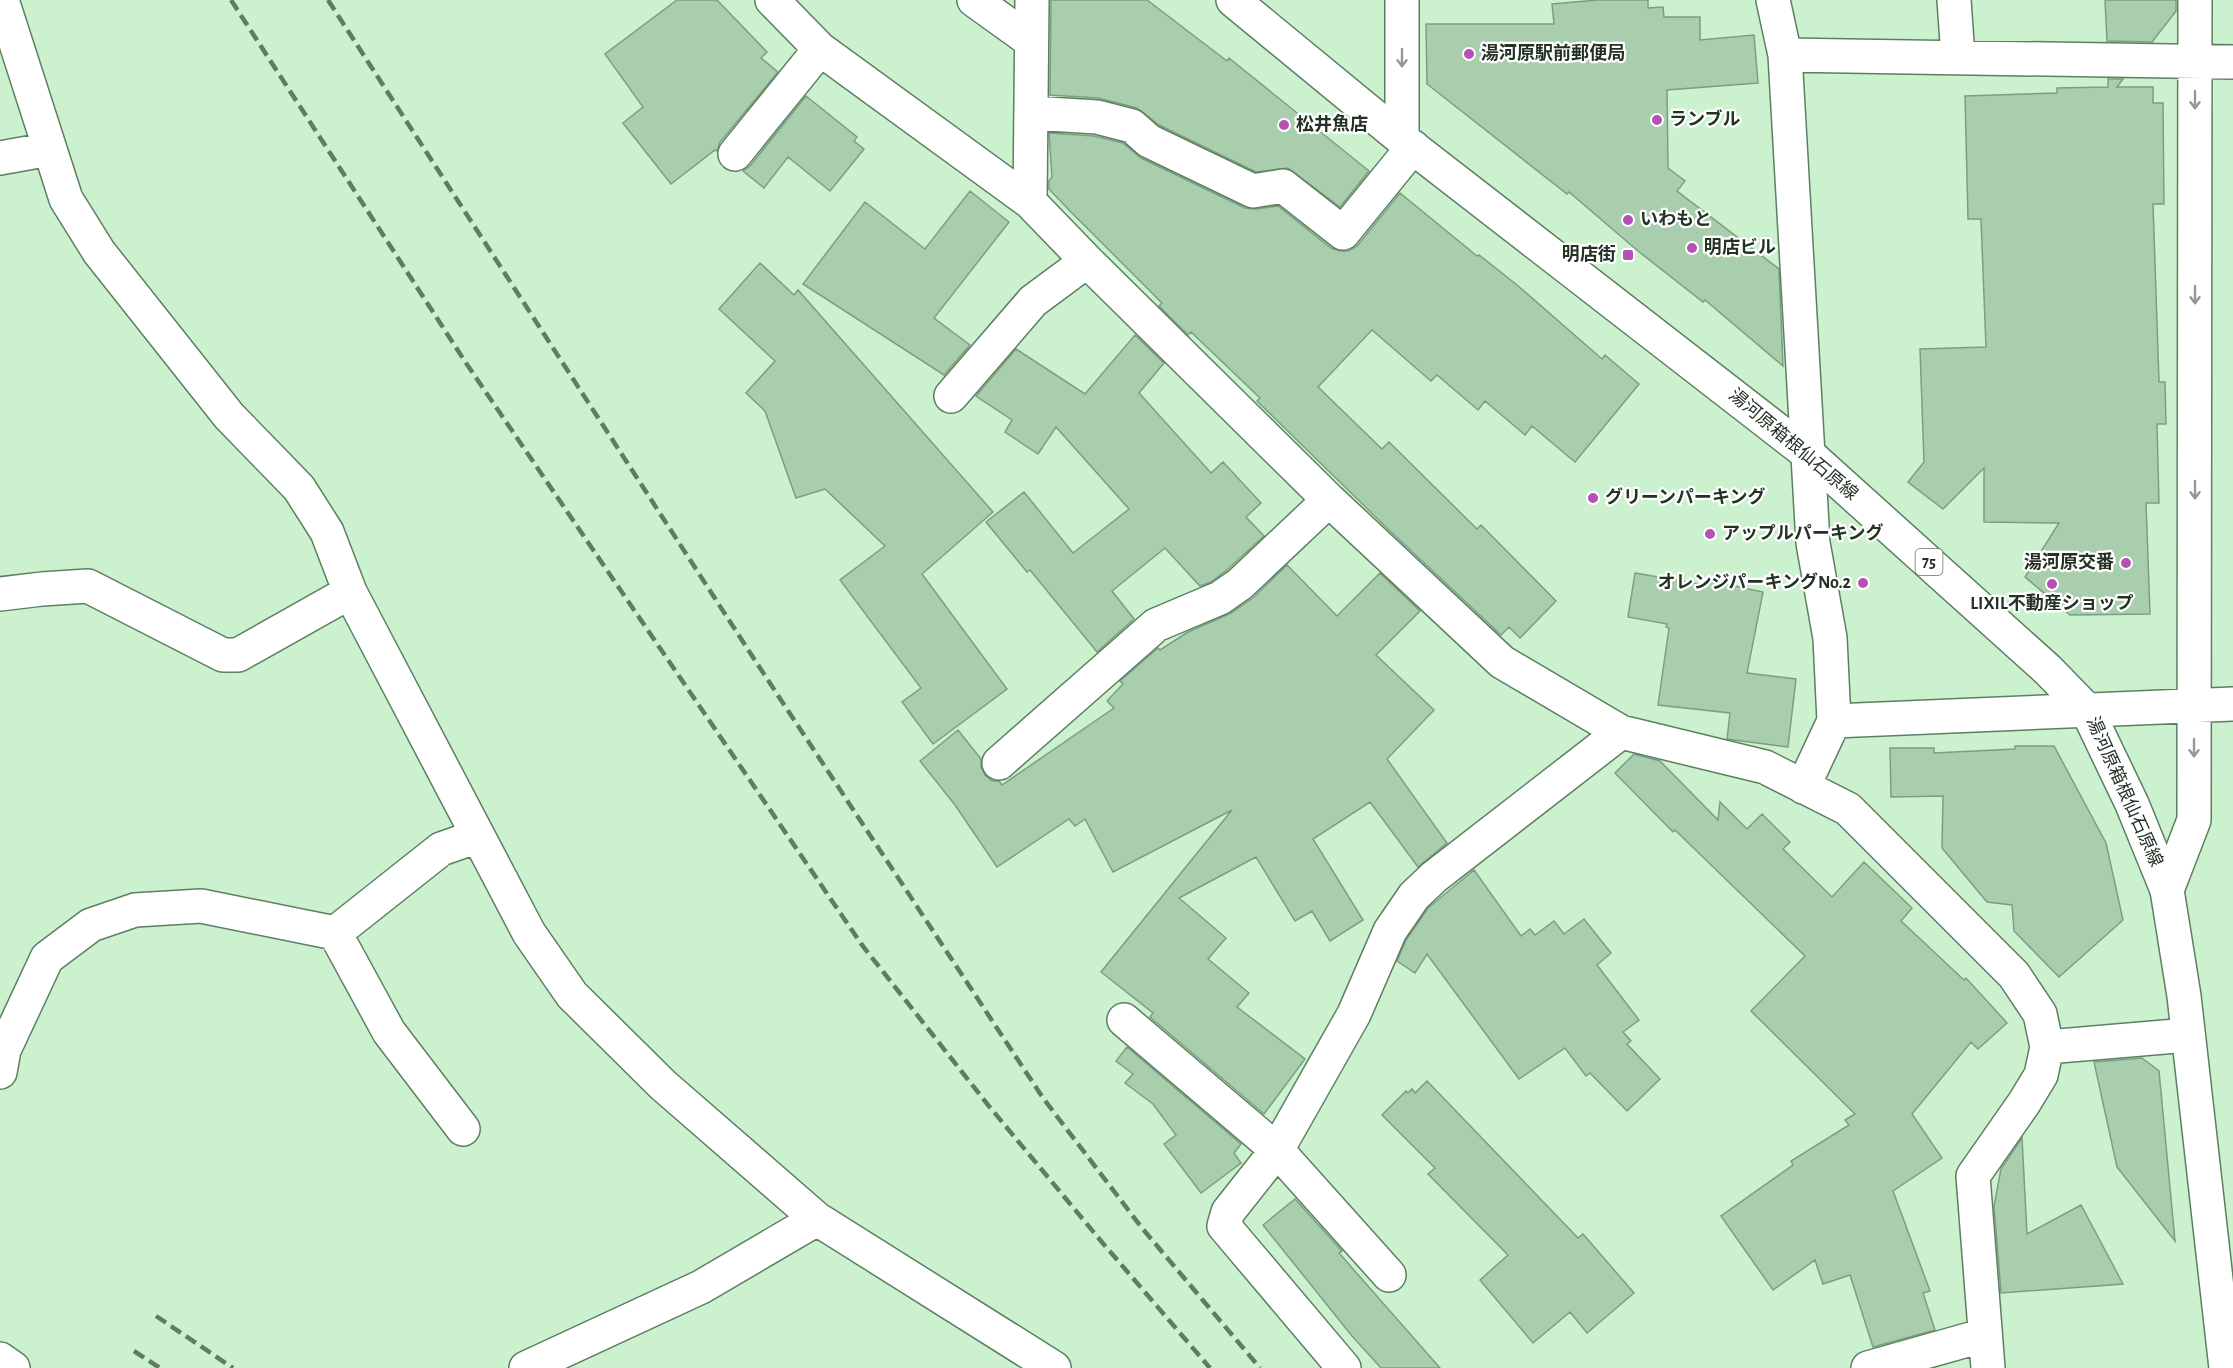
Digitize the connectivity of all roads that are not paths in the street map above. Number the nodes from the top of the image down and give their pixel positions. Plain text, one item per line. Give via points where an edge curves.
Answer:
1 (3, 0) edge
2 (772, 0) edge
3 (974, 0) edge
4 (1032, 0) edge
5 (1233, 0) edge
6 (1402, 0) edge
7 (1773, 0) edge
8 (1954, 0) edge
9 (2195, 0) edge
10 (1031, 41) junction
11 (820, 50) junction
12 (1785, 55) junction
13 (1958, 57) junction
14 (2195, 62) junction
15 (2233, 62) edge
16 (1031, 113) junction
17 (1407, 143) junction
18 (50, 149) junction
19 (735, 154) dead end
20 (0, 158) edge
21 (1030, 202) junction
22 (1087, 261) junction
23 (951, 396) dead end
24 (1807, 453) junction
25 (1329, 500) junction
26 (350, 592) junction
27 (0, 594) edge
28 (2233, 704) edge
29 (2194, 705) junction
30 (2087, 710) junction
31 (1834, 721) junction
32 (1621, 732) junction
33 (999, 762) dead end
34 (1803, 787) junction
35 (478, 836) junction
36 (2167, 890) junction
37 (334, 933) junction
38 (1124, 1020) dead end
39 (2188, 1035) junction
40 (2047, 1047) junction
41 (0, 1072) edge
42 (463, 1129) dead end
43 (1276, 1150) junction
44 (817, 1219) junction
45 (1389, 1275) dead end
46 (2227, 1329) edge
47 (1985, 1335) junction
48 (0, 1359) edge
49 (13, 1368) edge
50 (526, 1368) edge
51 (1054, 1368) edge
52 (1344, 1368) edge
53 (1868, 1368) edge
54 (1988, 1368) edge
55 (2226, 1368) edge

1 - 18 street
2 - 11 street
3 - 10 street
4 - 10 street
5 - 17 street, 湯河原箱根仙石原線 / 75
6 -> 17 street
7 - 12 street
8 - 13 street
9 - 14 street
10 - 16 street
11 - 19 street
11 - 21 street
12 - 13 street
12 - 24 street
13 - 14 street
14 - 15 street
14 -> 29 street
16 - 17 street via 1097,117 1132,126 1149,141 1253,191 1283,186 1343,233
16 - 21 street
17 - 24 street, 湯河原箱根仙石原線 / 75
18 - 20 street
18 - 26 street via 66,199 99,252 229,416 299,488 327,532
21 - 22 street
22 - 23 street via 1033,301
22 - 25 street
24 - 30 street, 湯河原箱根仙石原線 / 75 via 2048,670
24 - 31 street via 1813,543 1830,638
25 - 32 street via 1503,662
25 - 33 street via 1240,584 1220,598 1156,625
26 - 27 street via 238,655 223,655 88,586
26 - 35 street
28 - 29 street
29 - 30 street
29 -> 36 street via 2194,820
30 - 31 street
30 - 36 street, 湯河原箱根仙石原線 / 75
31 - 34 street
32 - 34 street via 1765,767
32 - 43 street via 1414,896 1390,931 1354,1014
34 - 40 street via 1848,809 2014,975 2040,1014
35 - 37 street via 441,849
35 - 44 street via 529,933 572,995 663,1085
36 - 39 street, 湯河原箱根仙石原線 / 75
37 - 41 street via 201,906 135,910 91,925 47,958 4,1050
37 - 42 street via 389,1032
38 - 43 street
39 - 40 street
39 - 46 street, 湯河原箱根仙石原線 / 75
40 - 47 street via 2041,1075 1973,1176
43 - 45 street
43 - 52 street via 1228,1212 1224,1226
44 - 50 street via 701,1287
44 - 51 street
46 - 55 street, 湯河原箱根仙石原線 / 75
47 - 53 street
47 - 54 street
48 - 49 street

